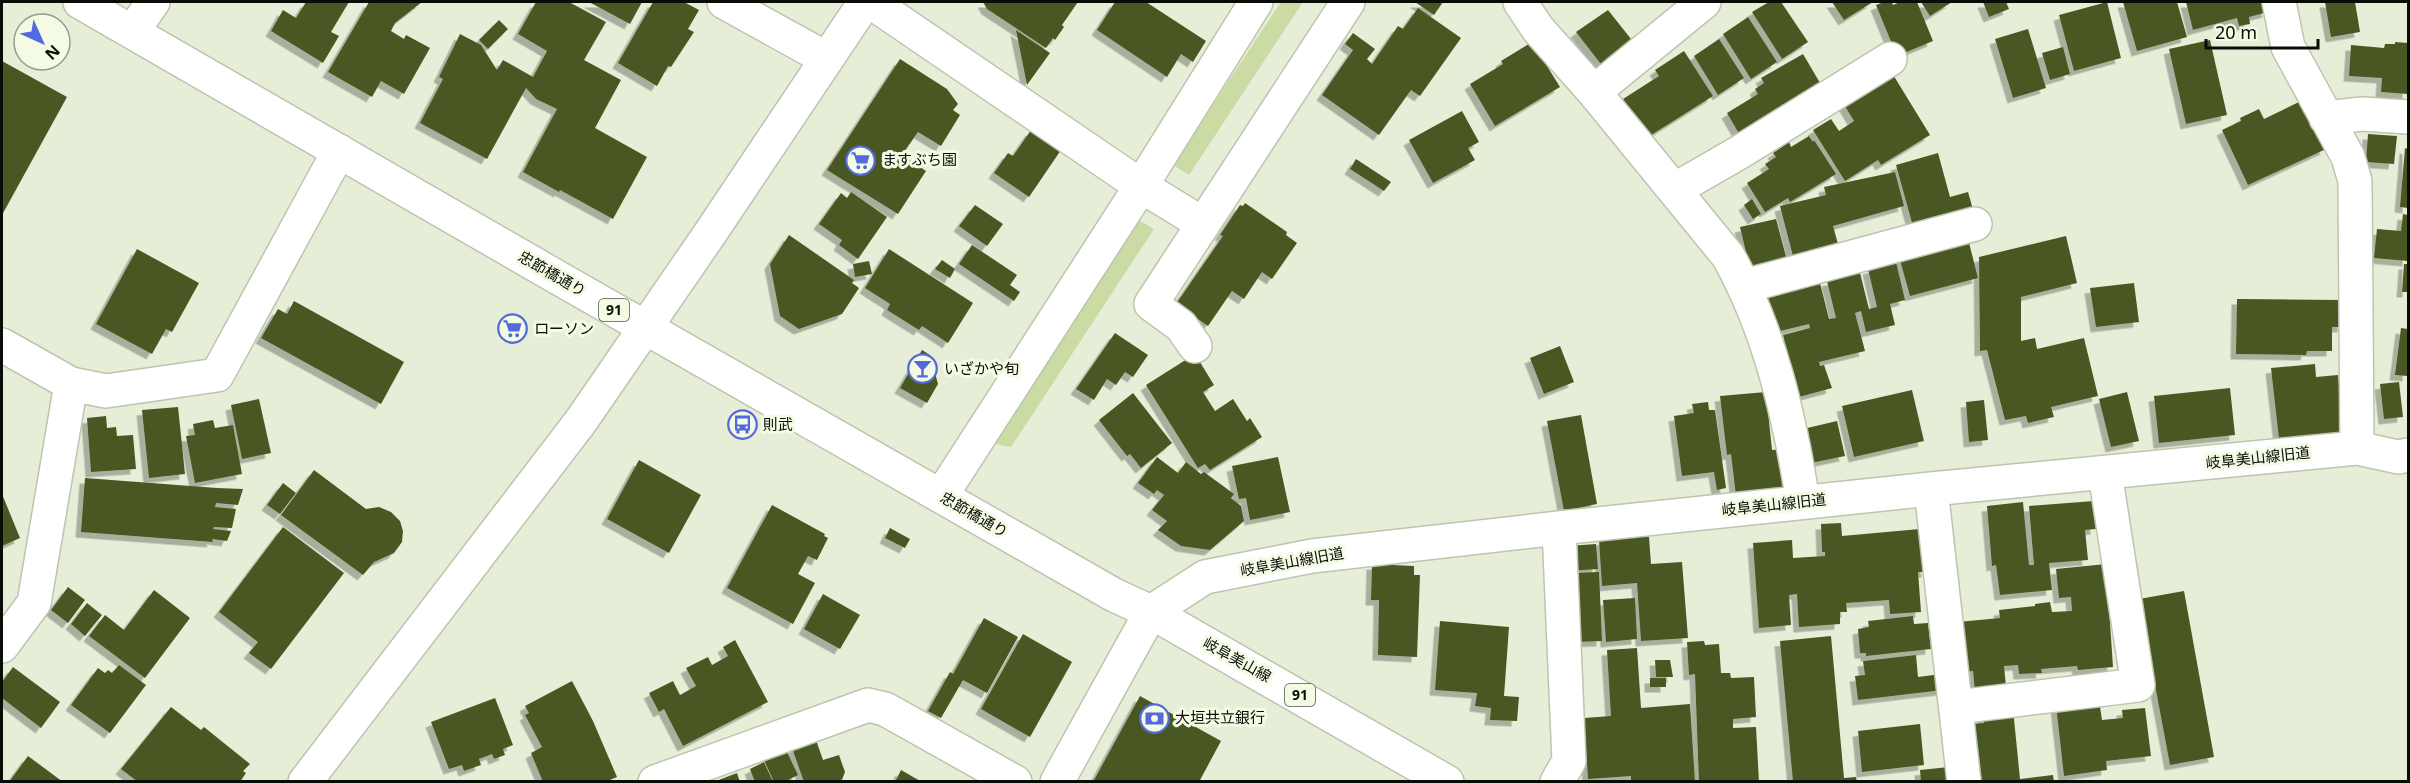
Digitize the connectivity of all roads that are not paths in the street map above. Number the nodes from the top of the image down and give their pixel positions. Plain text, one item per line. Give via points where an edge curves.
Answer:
1 (80, 2) edge
2 (153, 2) edge
3 (724, 2) edge
4 (865, 2) edge
5 (871, 2) edge
6 (1256, 2) edge
7 (1347, 2) edge
8 (1520, 2) edge
9 (1704, 2) edge
10 (2279, 2) edge
11 (133, 31) junction
12 (1890, 58) dead end
13 (827, 59) junction
14 (1594, 93) junction
15 (2409, 117) edge
16 (2326, 118) junction
17 (339, 151) junction
18 (1141, 186) junction
19 (1674, 190) junction
20 (1203, 224) junction
21 (1975, 224) dead end
22 (1745, 286) junction
23 (645, 328) junction
24 (2, 345) edge
25 (1195, 346) dead end
26 (71, 384) junction
27 (2357, 448) junction
28 (2409, 455) edge
29 (2104, 473) junction
30 (1931, 489) junction
31 (941, 496) junction
32 (1803, 502) junction
33 (1559, 528) junction
34 (1151, 612) junction
35 (2, 646) edge
36 (1957, 707) junction
37 (305, 782) edge
38 (655, 782) edge
39 (1015, 782) edge
40 (1057, 782) edge
41 (1447, 782) edge
42 (1557, 782) edge
43 (1964, 782) edge

1 - 11 street, 忠節橋通り / 91
2 - 11 street
3 - 13 street
4 - 13 street
5 - 18 street
6 - 18 street
7 - 20 street
8 - 14 street via 1538,29
9 - 14 street
10 - 16 street via 2288,47
11 - 17 street, 忠節橋通り / 91
12 - 19 street
13 - 23 street
14 - 19 street
15 - 16 street via 2362,114
16 - 27 street via 2348,157 2355,181
17 - 23 street, 忠節橋通り / 91
17 - 26 street via 217,375 106,391
18 - 20 street
18 - 31 street
19 - 22 street via 1728,256
20 - 25 street via 1151,304 1181,326
21 - 22 street
22 - 32 street via 1776,373 1797,458
23 - 31 street, 忠節橋通り / 91
23 - 37 street via 581,421
24 - 26 street
26 - 35 street via 34,603
27 - 28 street, 岐阜美山線旧道 via 2398,457
27 - 29 street, 岐阜美山線旧道
29 - 30 street, 岐阜美山線旧道
29 - 36 street via 2138,685
30 - 32 street, 岐阜美山線旧道
30 - 36 street
31 - 34 street, 忠節橋通り / 91 via 1114,595
32 - 33 street, 岐阜美山線旧道
33 - 34 street, 岐阜美山線旧道 via 1312,556 1205,578
33 - 42 street via 1569,761
34 - 40 street
34 - 41 street, 岐阜美山線 / 91
36 - 43 street
38 - 39 street via 868,705 885,709

